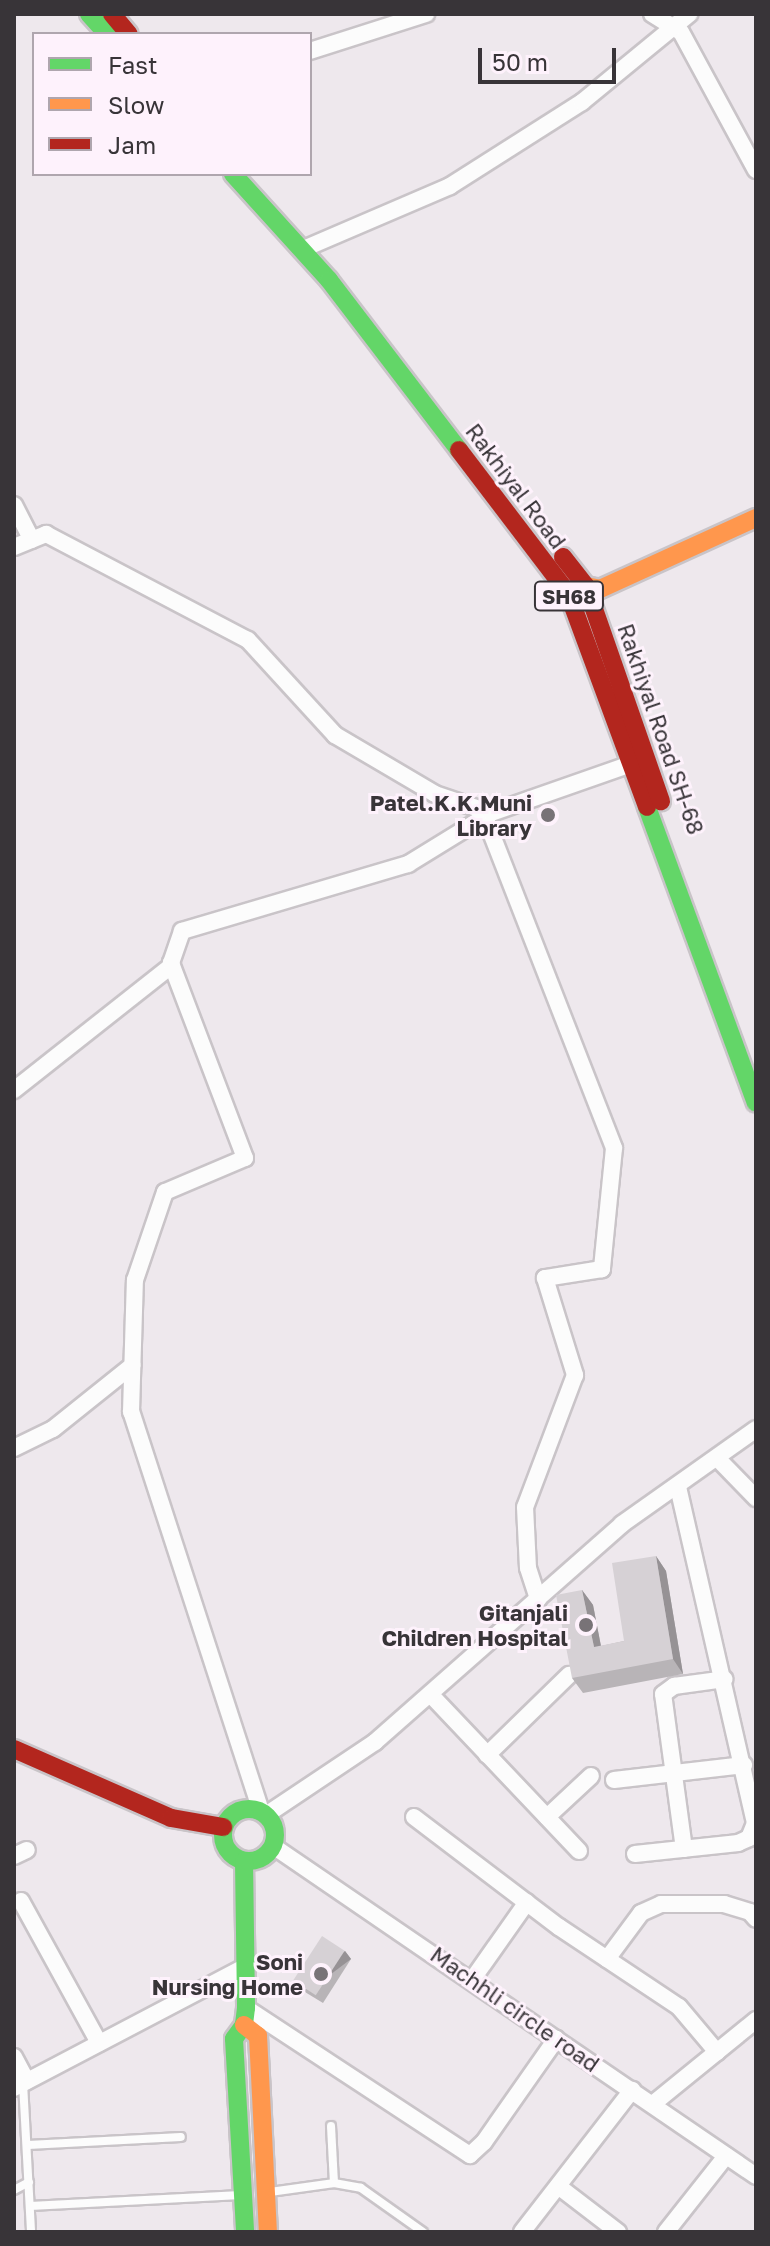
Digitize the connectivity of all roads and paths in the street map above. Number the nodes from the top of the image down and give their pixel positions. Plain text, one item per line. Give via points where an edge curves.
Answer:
1 (89, 14) edge
2 (112, 14) edge
3 (426, 14) edge
4 (652, 14) edge
5 (689, 14) edge
6 (675, 28) junction
7 (105, 32) edge
8 (127, 32) edge
9 (312, 50) edge
10 (756, 170) edge
11 (235, 176) edge
12 (253, 176) edge
13 (306, 246) junction
14 (756, 501) edge
15 (14, 505) edge
16 (756, 518) edge
17 (32, 540) junction
18 (14, 547) edge
19 (577, 590) junction
20 (637, 762) junction
21 (488, 815) junction
22 (172, 965) junction
23 (756, 1072) edge
24 (14, 1090) edge
25 (756, 1103) edge
26 (133, 1365) junction
27 (756, 1429) edge
28 (14, 1448) edge
29 (717, 1458) junction
30 (678, 1486) junction
31 (756, 1498) edge
32 (538, 1599) junction
33 (569, 1675) edge
34 (725, 1679) junction
35 (431, 1695) junction
36 (14, 1749) edge
37 (487, 1755) junction
38 (744, 1765) junction
39 (674, 1771) junction
40 (591, 1776) dead end
41 (614, 1780) dead end
42 (264, 1813) junction
43 (414, 1817) dead end
44 (547, 1817) junction
45 (223, 1827) junction
46 (273, 1846) junction
47 (684, 1849) junction
48 (579, 1851) dead end
49 (635, 1854) dead end
50 (244, 1861) junction
51 (21, 1901) dead end
52 (527, 1902) junction
53 (756, 1919) edge
54 (607, 1959) junction
55 (243, 1968) junction
56 (472, 1980) junction
57 (245, 2016) junction
58 (756, 2020) edge
59 (556, 2039) junction
60 (99, 2043) junction
61 (717, 2052) junction
62 (14, 2057) edge
63 (21, 2084) edge
64 (632, 2090) junction
65 (654, 2103) junction
66 (331, 2126) dead end
67 (181, 2137) dead end
68 (28, 2145) junction
69 (726, 2156) junction
70 (756, 2176) edge
71 (29, 2182) junction
72 (334, 2183) junction
73 (558, 2186) junction
74 (14, 2190) edge
75 (267, 2192) junction
76 (243, 2195) junction
77 (30, 2206) junction
78 (31, 2232) edge
79 (245, 2232) edge
80 (268, 2232) edge
81 (423, 2232) edge
82 (522, 2232) edge
83 (618, 2232) edge
84 (666, 2232) edge

1 - 7 main road
2 - 8 main road
3 - 9 street
4 - 6 street
5 - 6 street
6 - 10 street
6 - 13 street via 582,102 450,186
11 - 13 main road, Rakhiyal Road / SH68
12 - 13 main road, SH68
13 - 19 main road, Rakhiyal Road / SH68
14 - 19 main road via 594,574
15 - 17 street
16 - 19 main road via 600,589
17 - 18 street
17 - 21 street via 46,534 248,640 335,735 435,794
19 - 20 main road, Rakhiyal Road / SH68
20 - 21 street
20 - 23 main road, Rakhiyal Road SH-68 / SH68
20 - 25 main road, Rakhiyal Road / SH68
21 - 22 street via 408,864 182,931
21 - 32 street via 614,1148 602,1269 545,1278 575,1375 525,1507 528,1568
22 - 24 street
22 - 26 street via 245,1158 165,1192 135,1280
26 - 28 street via 53,1429
26 - 42 street via 131,1412
27 - 29 street
29 - 30 street
29 - 31 street
30 - 32 street via 622,1524
30 - 34 street
32 - 35 street
33 - 37 street
34 - 38 street
34 - 39 street via 674,1686 663,1694
35 - 37 street
35 - 42 street via 375,1742
36 - 45 main road via 171,1818
37 - 44 street
38 - 39 street
38 - 47 street via 755,1823 749,1838
39 - 41 street
39 - 47 street
40 - 44 street
42 - 45 main road via 238,1810
42 - 46 main road via 275,1832
43 - 52 street
44 - 48 street
45 - 50 main road via 225,1846
46 - 50 main road via 262,1858
46 - 56 street, Machhli circle road
47 - 49 street
50 - 55 main road
51 - 60 street
52 - 54 street
52 - 56 street
53 - 54 street via 724,1904 661,1904 641,1913
54 - 61 street via 679,2007
55 - 57 main road
55 - 60 street
56 - 59 street, Machhli circle road
57 - 59 street via 470,2155
57 - 75 main road via 258,2036
57 - 76 main road via 234,2039
58 - 61 street
59 - 64 street, Machhli circle road
60 - 63 street
61 - 65 street
62 - 63 street
63 - 68 lane
64 - 65 street, Machhli circle road
64 - 73 street
65 - 69 street, Machhli circle road
66 - 72 lane
67 - 68 lane
68 - 71 lane
69 - 70 street, Machhli circle road
69 - 84 street
71 - 74 lane
71 - 77 lane
72 - 75 lane
72 - 81 lane via 361,2188
73 - 82 street
73 - 83 street
75 - 76 lane
75 - 80 main road
76 - 77 lane
76 - 79 main road
77 - 78 lane

